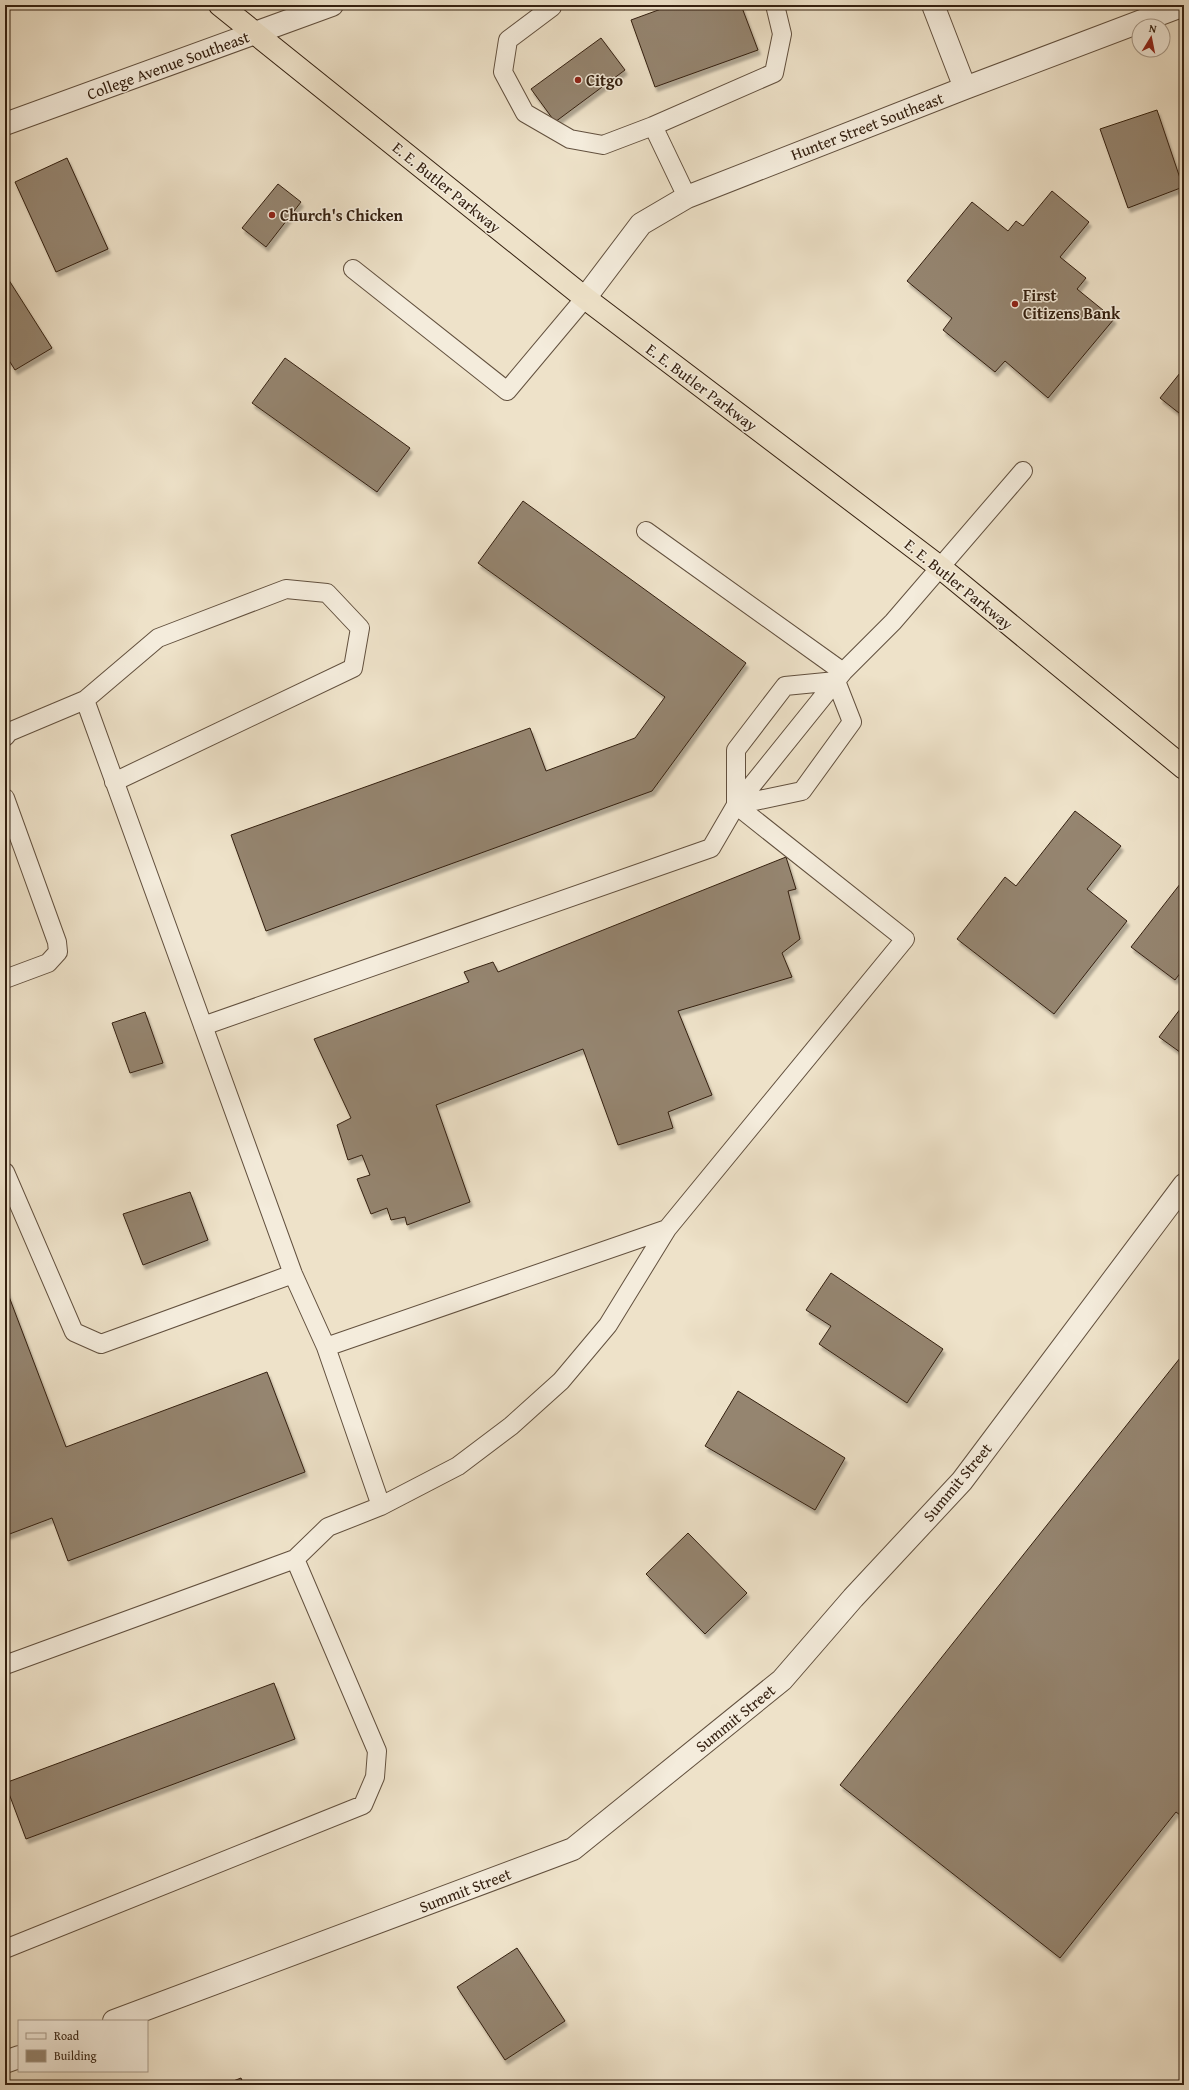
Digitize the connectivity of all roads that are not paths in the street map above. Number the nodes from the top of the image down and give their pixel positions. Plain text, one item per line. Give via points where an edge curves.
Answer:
1 (220, 5) edge
2 (332, 5) edge
3 (775, 5) edge
4 (933, 5) edge
5 (1184, 5) edge
6 (553, 6) edge
7 (256, 33) junction
8 (965, 88) junction
9 (5, 124) edge
10 (653, 126) junction
11 (687, 197) junction
12 (353, 269) dead end
13 (585, 298) junction
14 (1023, 471) dead end
15 (646, 531) dead end
16 (941, 568) junction
17 (839, 676) junction
18 (85, 700) junction
19 (5, 737) edge
20 (1184, 768) edge
21 (114, 782) junction
22 (5, 798) edge
23 (736, 806) junction
24 (5, 979) edge
25 (203, 1026) junction
26 (5, 1172) edge
27 (1184, 1185) edge
28 (667, 1230) junction
29 (293, 1274) junction
30 (326, 1347) junction
31 (381, 1506) junction
32 (295, 1559) junction
33 (5, 1665) edge
34 (5, 1949) edge
35 (117, 2020) edge
36 (18, 2057) edge
37 (5, 2062) edge

1 - 7 highway, E. E. Butler Parkway
2 - 7 street, College Avenue Southeast
3 - 10 lane via 782,34 774,73
4 - 8 street
5 - 8 street, Hunter Street Southeast
6 - 10 lane via 508,40 503,72 525,113 570,139 603,145
7 - 9 street, College Avenue Southeast
7 - 13 highway, E. E. Butler Parkway
8 - 11 street, Hunter Street Southeast
10 - 11 lane
11 - 13 street, Hunter Street Southeast via 641,224
12 - 13 lane via 508,391
13 - 16 highway, E. E. Butler Parkway
14 - 16 lane
15 - 17 lane
16 - 17 lane via 893,622
16 - 20 highway, E. E. Butler Parkway
17 - 23 lane
17 - 23 lane via 785,686 736,750
17 - 23 lane via 852,722 802,791
18 - 19 lane via 10,732
18 - 21 lane
18 - 21 lane via 158,638 286,589 327,593 360,628 354,668
21 - 25 lane
22 - 24 lane via 57,942 58,952 48,963
23 - 25 lane via 711,848
23 - 28 lane via 905,939
25 - 29 lane
26 - 29 lane via 74,1332 101,1344
27 - 35 street, Summit Street via 962,1481 852,1598 782,1680 573,1849
28 - 30 lane
28 - 31 lane via 608,1326 561,1381 511,1426 458,1466
29 - 30 lane
30 - 31 lane
31 - 32 lane via 328,1527
32 - 33 lane
32 - 34 lane via 377,1751 375,1777 363,1805
36 - 37 street

